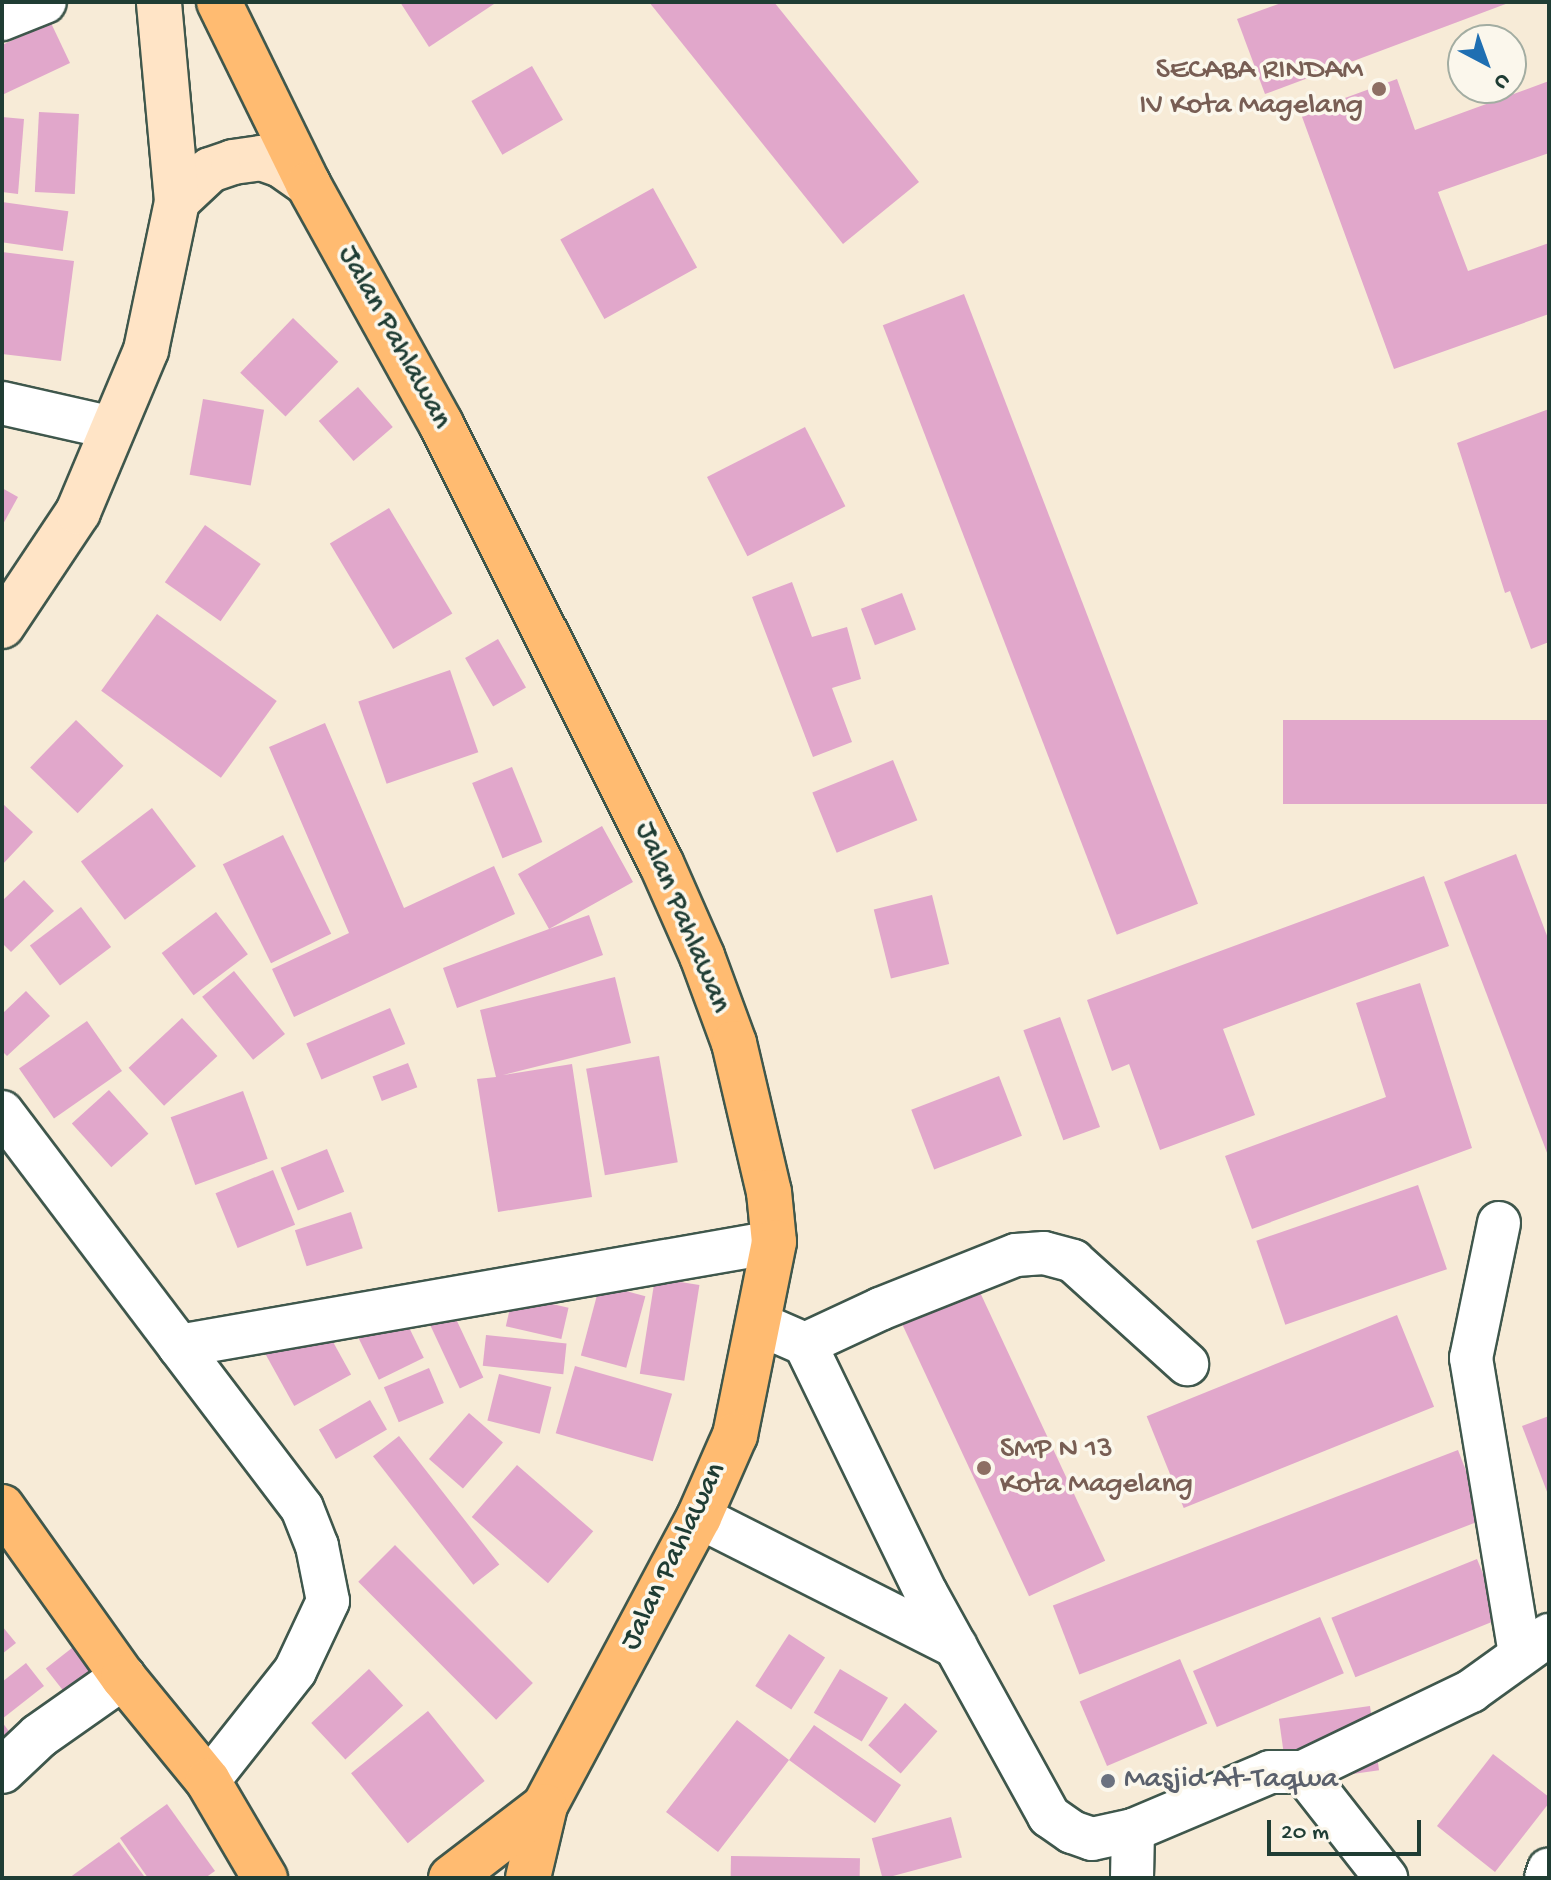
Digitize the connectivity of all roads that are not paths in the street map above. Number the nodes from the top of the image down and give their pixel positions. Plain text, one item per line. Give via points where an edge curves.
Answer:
1 (45, 2) edge
2 (159, 2) edge
3 (219, 2) edge
4 (2, 19) edge
5 (308, 184) junction
6 (177, 201) junction
7 (2, 403) edge
8 (113, 428) junction
9 (2, 626) edge
10 (2, 1112) edge
11 (1499, 1223) dead end
12 (774, 1242) junction
13 (759, 1324) junction
14 (805, 1344) junction
15 (179, 1346) junction
16 (1187, 1364) dead end
17 (2, 1507) edge
18 (699, 1517) junction
19 (1534, 1644) edge
20 (956, 1647) junction
21 (123, 1677) junction
22 (2, 1771) edge
23 (1303, 1772) junction
24 (208, 1781) junction
25 (545, 1806) junction
26 (1133, 1830) junction
27 (1549, 1869) edge
28 (265, 1878) edge
29 (451, 1878) edge
30 (528, 1878) edge
31 (1132, 1878) edge
32 (1386, 1878) edge
33 (1546, 1878) edge

1 - 4 street
2 - 6 main road
3 - 5 main road, Jalan Pahlawan
5 - 6 main road via 261,158 210,170
5 - 12 main road, Jalan Pahlawan via 441,424 661,863 702,956 734,1043 769,1192
6 - 8 main road via 146,350
7 - 8 street
8 - 9 main road via 78,512
10 - 15 street
11 - 19 street via 1471,1358
12 - 13 main road, Jalan Pahlawan
12 - 15 street
13 - 14 street
13 - 18 main road, Jalan Pahlawan via 735,1435
14 - 16 street via 1016,1255 1044,1253 1073,1261
14 - 20 street
15 - 24 street via 302,1508 317,1546 328,1601 295,1671
17 - 21 main road
18 - 20 street
18 - 25 main road, Jalan Pahlawan
19 - 23 street via 1471,1691
20 - 26 street via 1049,1816 1092,1839
21 - 22 street via 39,1736
21 - 24 main road
23 - 26 street via 1270,1772
23 - 32 street
24 - 28 main road
25 - 29 main road
25 - 30 main road, Jalan Pahlawan
26 - 31 street
27 - 33 street

